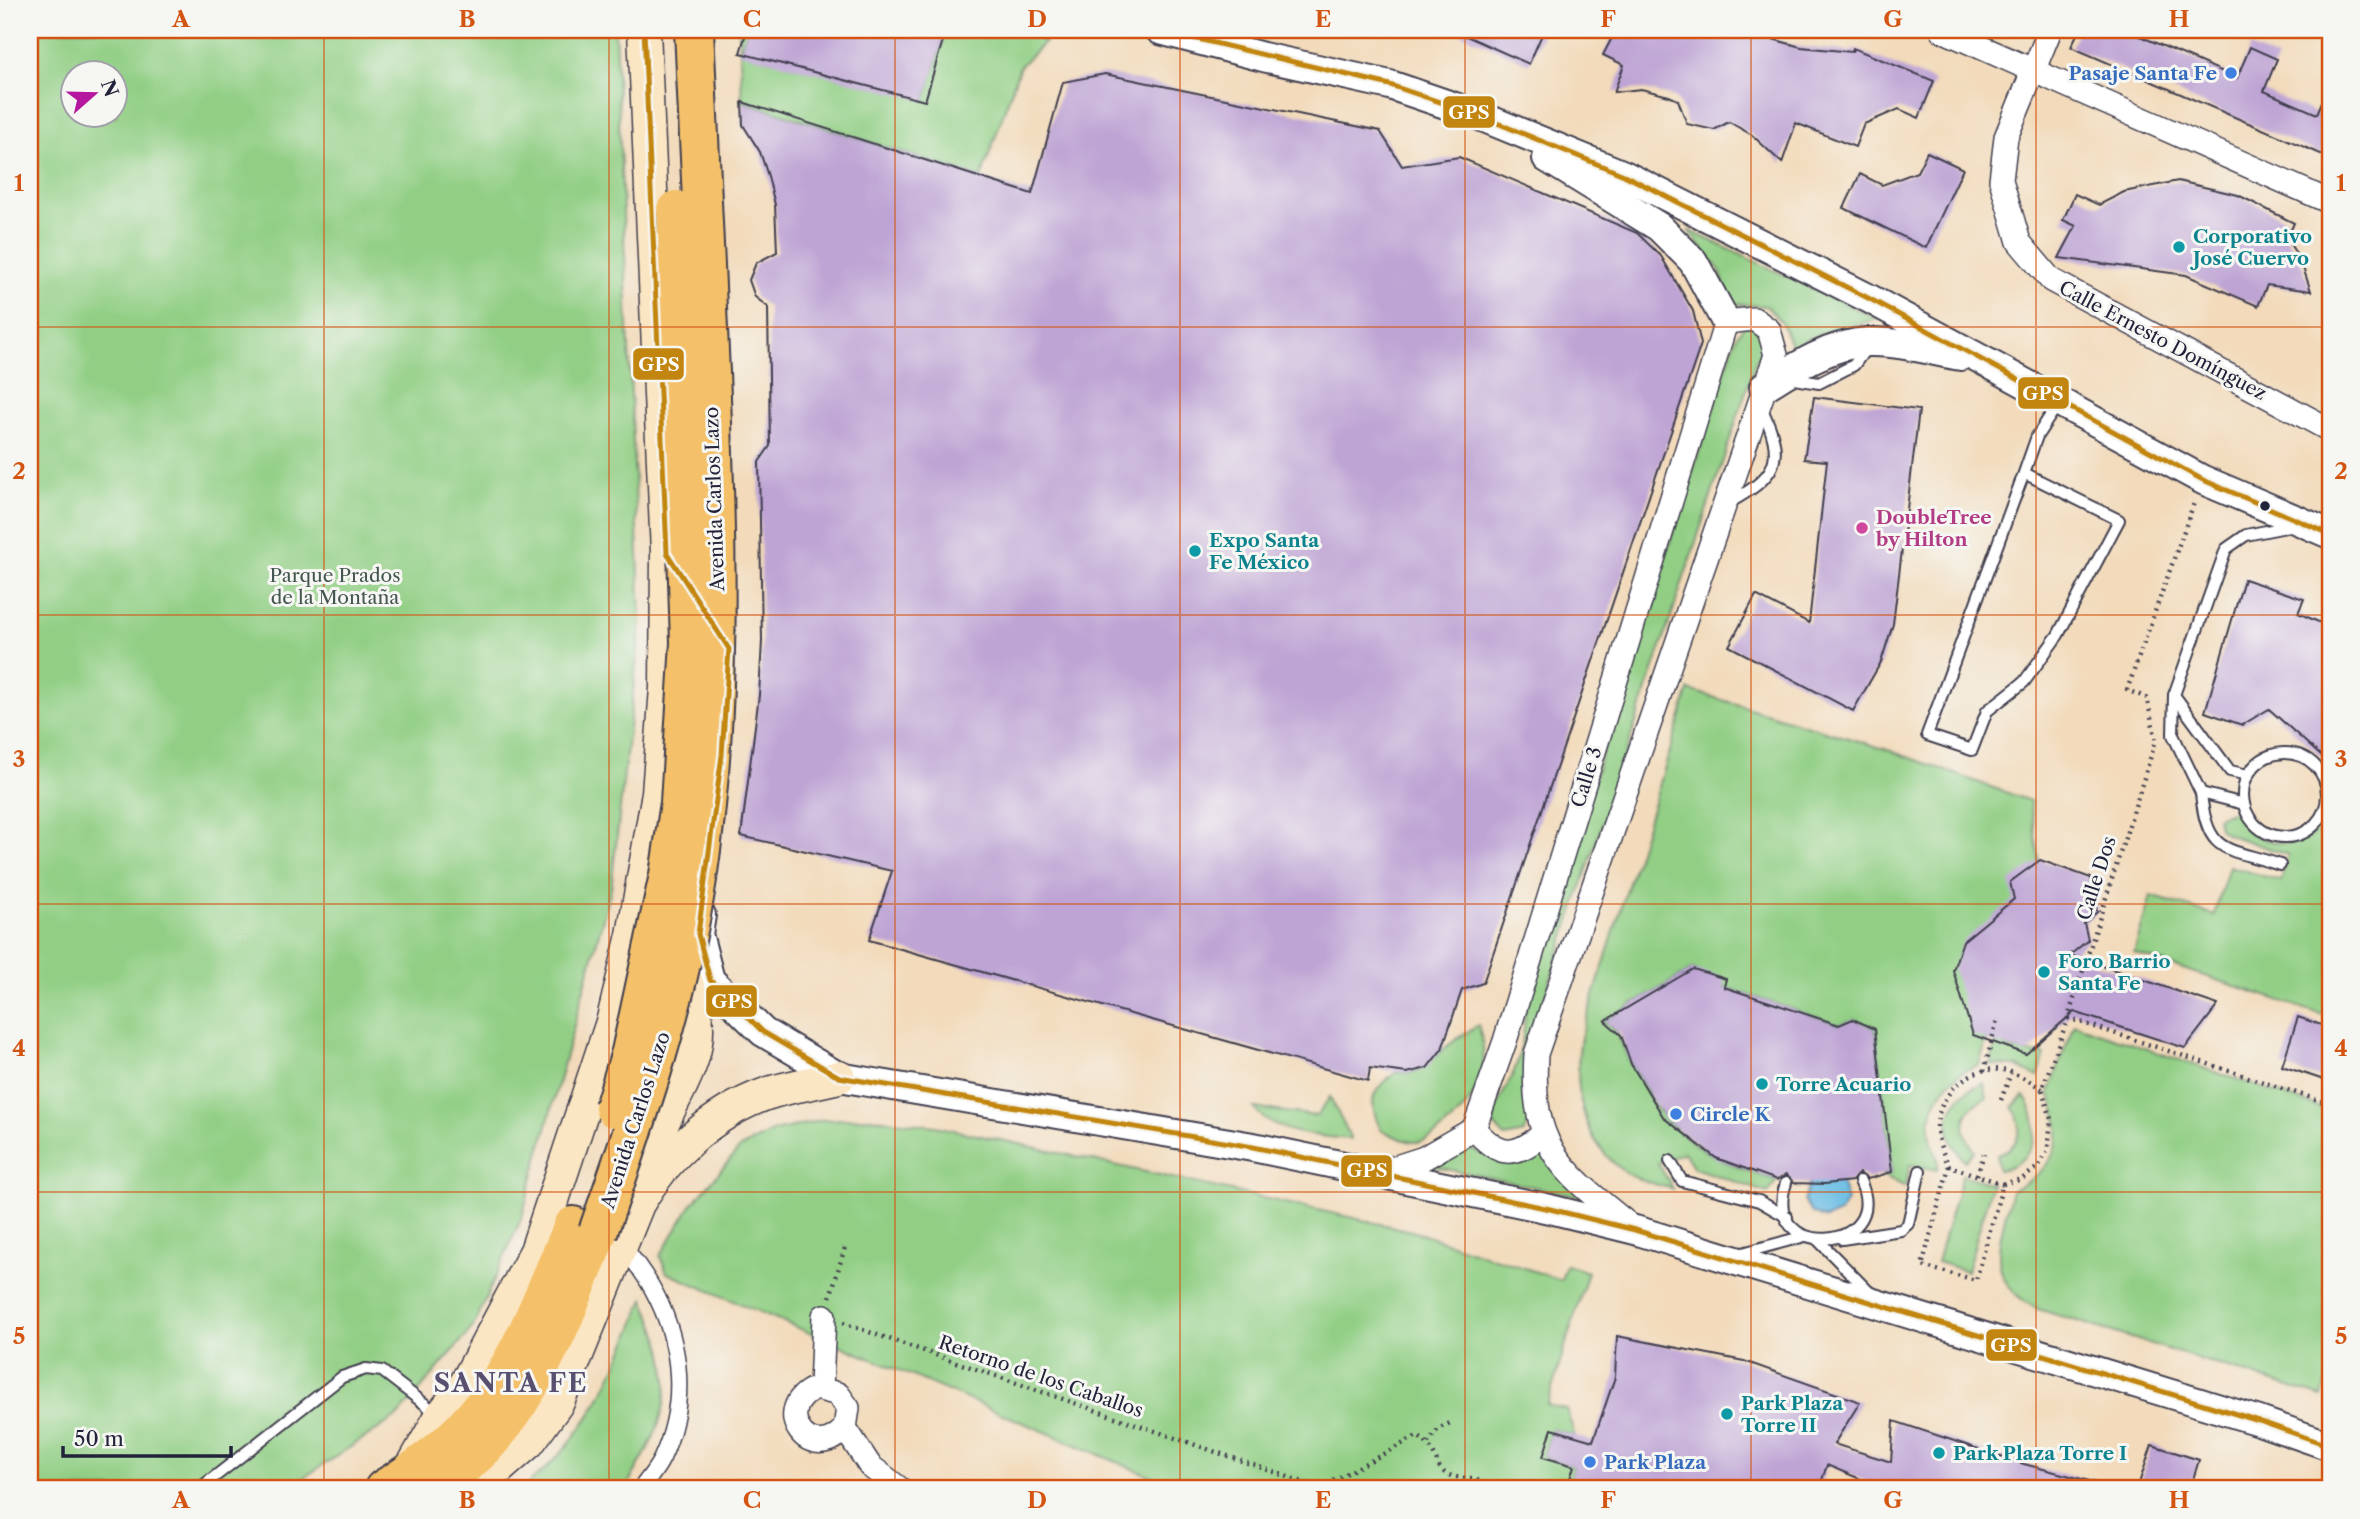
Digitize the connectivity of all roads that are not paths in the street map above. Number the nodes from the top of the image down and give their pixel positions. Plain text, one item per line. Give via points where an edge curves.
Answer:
1 (644, 30) edge
2 (668, 30) edge
3 (694, 30) edge
4 (704, 30) edge
5 (1160, 30) edge
6 (1942, 30) edge
7 (2050, 30) edge
8 (2034, 70) junction
9 (1475, 114) junction
10 (2330, 202) edge
11 (1726, 322) junction
12 (1981, 359) junction
13 (1768, 389) junction
14 (2059, 402) junction
15 (2330, 430) edge
16 (2024, 473) junction
17 (1723, 506) junction
18 (2319, 529) edge
19 (667, 553) junction
20 (729, 649) junction
21 (2174, 695) junction
22 (2248, 775) junction
23 (2201, 793) junction
24 (2244, 804) junction
25 (2280, 865) dead end
26 (633, 935) junction
27 (839, 1077) junction
28 (1474, 1129) junction
29 (1542, 1135) junction
30 (1670, 1161) dead end
31 (1920, 1171) dead end
32 (1378, 1174) junction
33 (652, 1179) junction
34 (1860, 1181) dead end
35 (1786, 1182) dead end
36 (1787, 1217) junction
37 (1635, 1230) junction
38 (597, 1235) junction
39 (1805, 1236) junction
40 (1818, 1240) junction
41 (1832, 1240) junction
42 (1726, 1257) junction
43 (1882, 1306) junction
44 (824, 1316) road end
45 (821, 1388) junction
46 (441, 1416) junction
47 (845, 1428) junction
48 (2330, 1446) edge
49 (409, 1485) edge
50 (199, 1489) edge
51 (458, 1489) edge
52 (641, 1489) edge
53 (900, 1489) edge

1 - 19 main road, Avenida Carlos Lazo
2 - 38 highway, Avenida Carlos Lazo, bridge via 690,643 680,803 669,875
3 - 38 highway, Avenida Carlos Lazo, bridge via 714,463 717,649 707,804 696,883 658,1057
4 - 20 street, Avenida Carlos Lazo
5 - 9 street via 1390,85
6 - 8 street
7 - 8 street, Calle Ernesto Domínguez
8 - 10 street
8 - 15 street, Calle Ernesto Domínguez via 2006,137 2001,180 2019,243 2051,280
9 - 11 street via 1660,227 1693,261
9 - 12 street via 1624,175
11 - 13 street via 1754,319 1769,330 1776,355
11 - 28 street, Calle 3
12 - 13 street via 1871,342 1847,345 1827,352
12 - 14 street
13 - 17 street
13 - 17 lane via 1776,461 1766,479
14 - 16 lane via 2037,436
14 - 18 street via 2203,480
16 - 16 lane via 1927,736 1972,750 1987,712 2024,682 2058,635 2119,520
17 - 29 street via 1536,1054 1534,1082
18 - 21 lane via 2270,528 2246,535 2225,549
19 - 20 main road
19 - 26 main road, Avenida Carlos Lazo via 666,688 658,793
20 - 27 street, Avenida Carlos Lazo via 722,755 698,934 710,980 763,1032
21 - 22 lane via 2230,771
21 - 23 lane via 2173,735
22 - 24 lane
22 - 24 lane via 2268,757 2295,754 2317,768 2328,793 2326,806 2312,828 2285,838 2259,828
23 - 24 lane
23 - 25 lane via 2209,835 2220,845
26 - 33 main road via 681,970 697,1024 689,1071 652,1146
26 - 46 main road, Avenida Carlos Lazo via 613,1019 536,1251 465,1385
27 - 32 street via 1252,1147
27 - 33 main road, Avenida Carlos Lazo via 766,1094 724,1115 687,1143
28 - 29 street via 1507,1153 1519,1151
28 - 32 street via 1447,1147
29 - 37 street via 1576,1182
30 - 36 lane via 1682,1181 1759,1201
31 - 41 lane via 1908,1224 1901,1230
32 - 37 street
33 - 38 main road, Avenida Carlos Lazo
34 - 41 lane via 1865,1202 1862,1215 1855,1227
35 - 36 lane via 1783,1203
36 - 39 lane
37 - 42 street
38 - 49 highway, Avenida Carlos Lazo via 498,1388
38 - 51 main road, Avenida Carlos Lazo via 558,1402 529,1442 496,1471
38 - 52 street via 649,1281 666,1312 675,1346 679,1380 675,1416 662,1460
39 - 40 lane
39 - 42 lane
40 - 41 lane
40 - 43 lane
42 - 43 street
43 - 48 street
44 - 45 street
45 - 47 street via 844,1399
45 - 47 street via 807,1392 796,1404 795,1422 800,1431 820,1442 838,1437
46 - 49 main road, Avenida Carlos Lazo
46 - 50 lane via 382,1371 366,1369 342,1377
47 - 53 street via 870,1466

